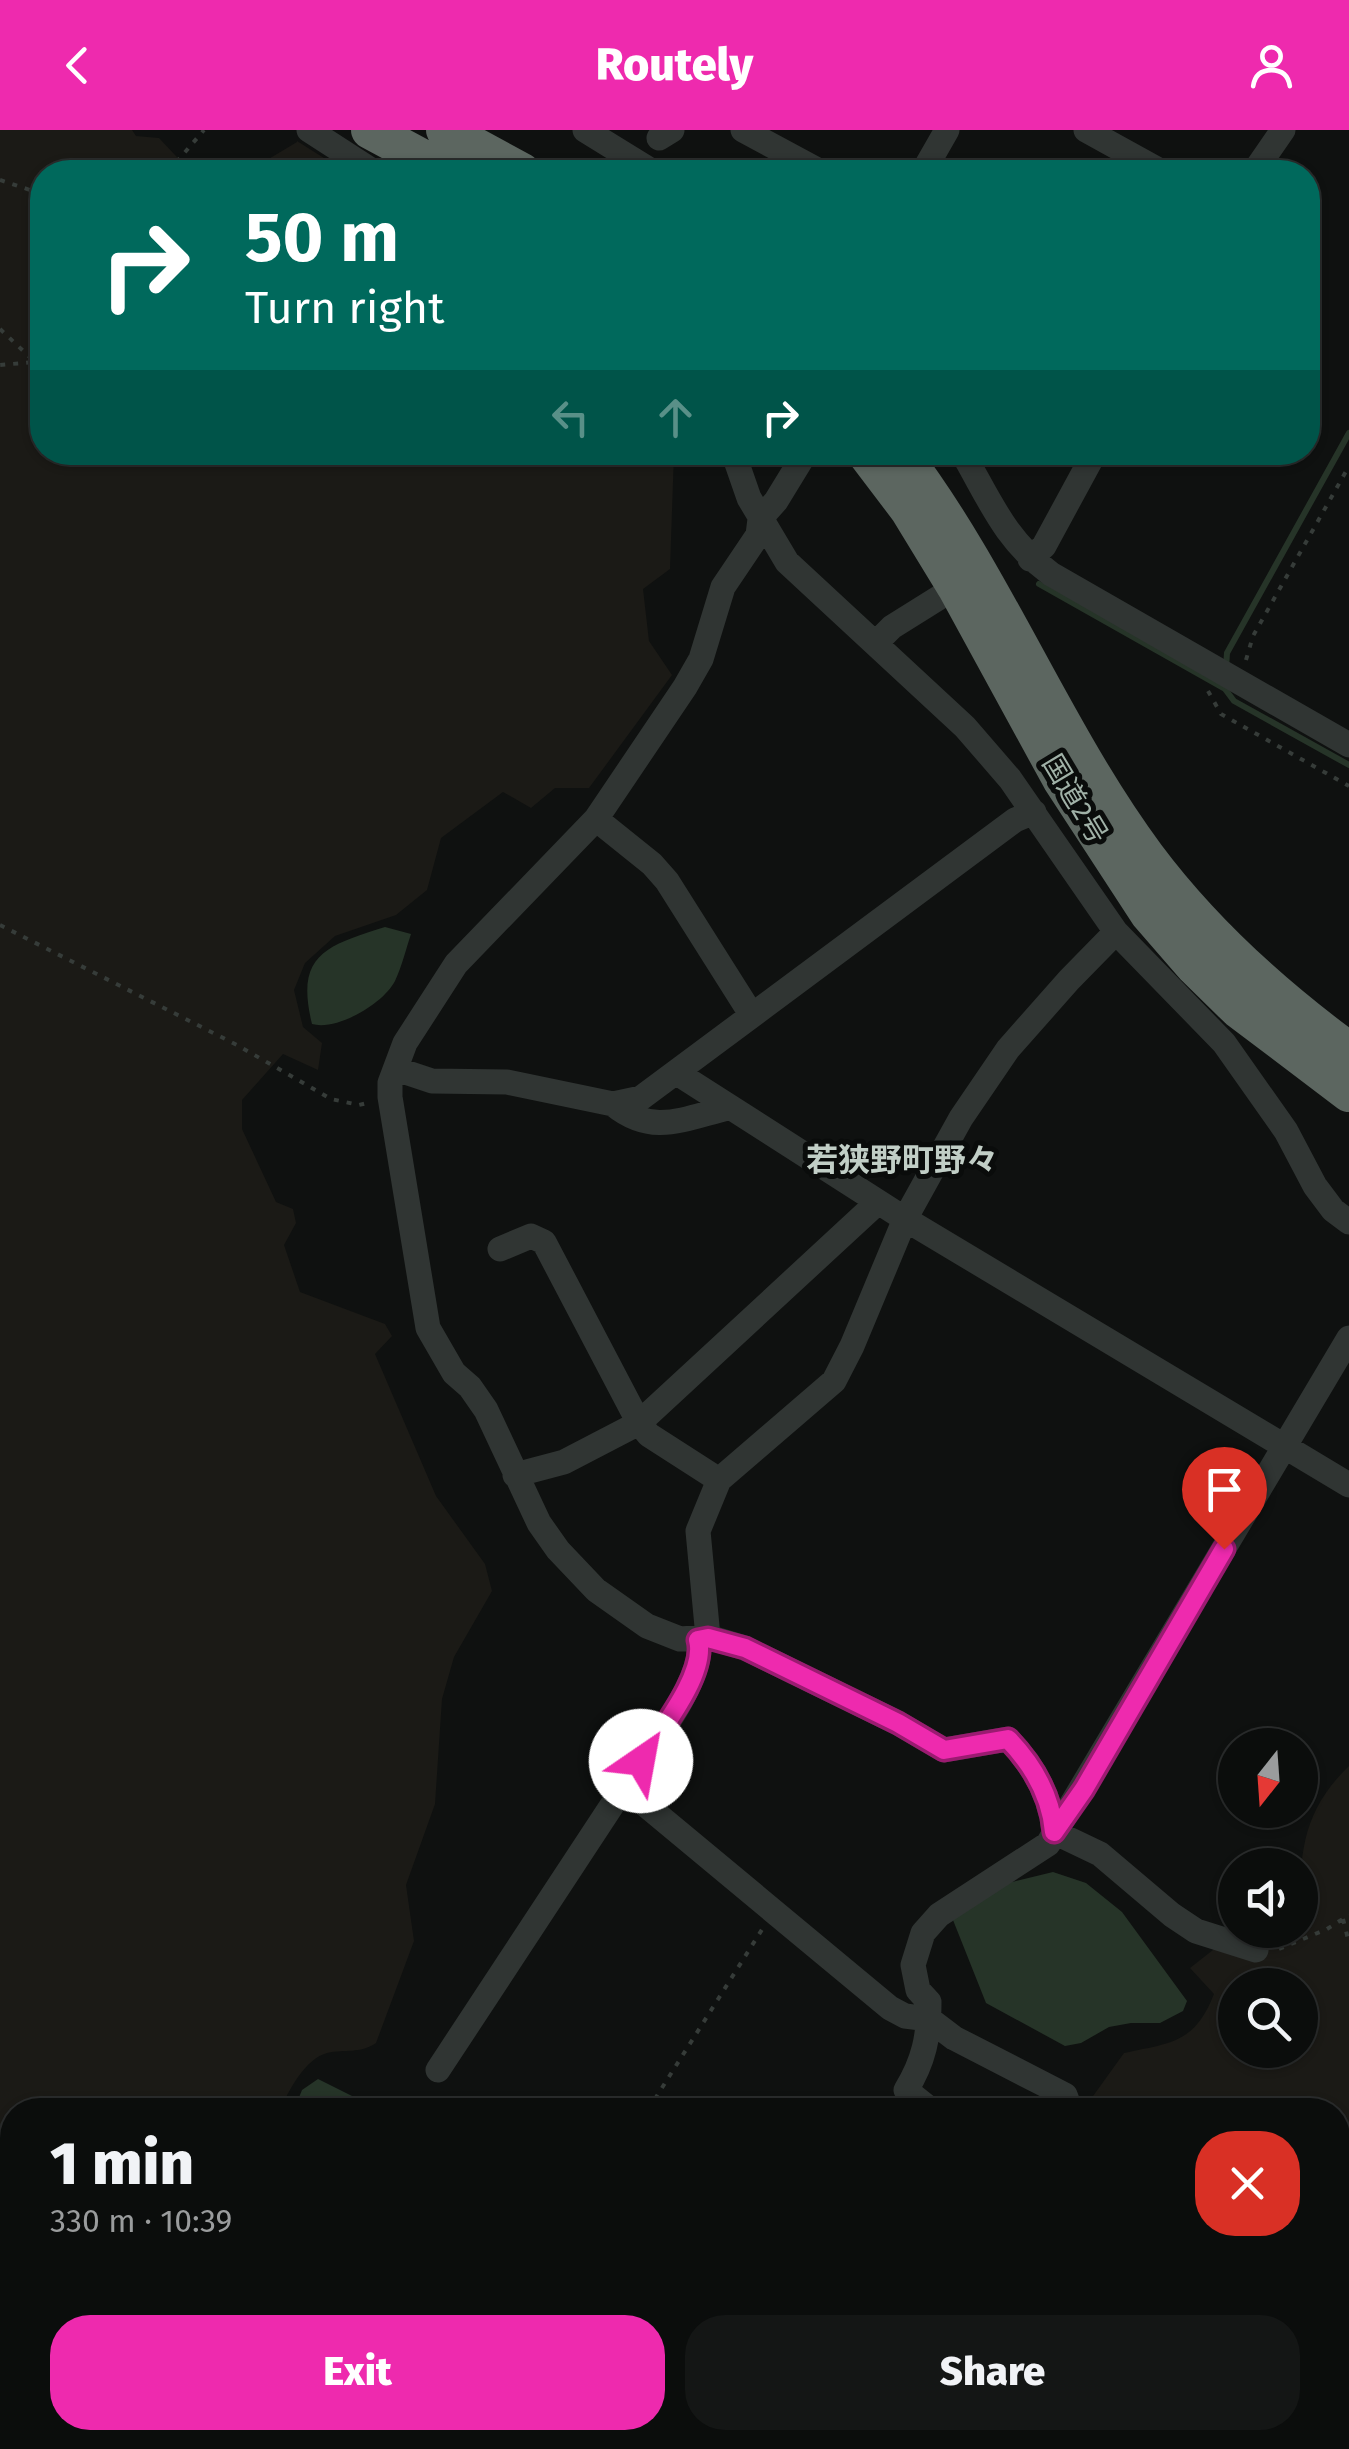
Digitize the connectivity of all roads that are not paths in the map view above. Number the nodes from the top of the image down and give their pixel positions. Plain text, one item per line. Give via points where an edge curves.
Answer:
1 (309, 130) edge
2 (370, 130) edge
3 (444, 130) edge
4 (584, 130) edge
5 (744, 130) edge
6 (946, 130) edge
7 (1086, 130) edge
8 (1283, 130) edge
9 (355, 160) edge
10 (426, 160) edge
11 (500, 160) edge
12 (633, 160) edge
13 (799, 160) edge
14 (930, 160) edge
15 (1140, 160) edge
16 (1262, 160) edge
17 (738, 465) edge
18 (798, 465) edge
19 (875, 465) edge
20 (909, 465) edge
21 (969, 465) edge
22 (1082, 465) edge
23 (760, 518) junction
24 (1030, 559) junction
25 (956, 587) junction
26 (877, 642) junction
27 (1349, 745) edge
28 (1034, 812) junction
29 (596, 819) junction
30 (1116, 932) junction
31 (752, 1014) junction
32 (1349, 1051) edge
33 (396, 1069) junction
34 (677, 1073) junction
35 (1349, 1093) edge
36 (613, 1104) junction
37 (727, 1108) junction
38 (878, 1202) junction
39 (905, 1219) junction
40 (1349, 1222) edge
41 (500, 1249) dead end
42 (1349, 1338) edge
43 (638, 1423) junction
44 (1285, 1446) junction
45 (515, 1475) junction
46 (719, 1480) junction
47 (1349, 1485) edge
48 (703, 1639) junction
49 (624, 1786) junction
50 (1054, 1832) junction
51 (1256, 1950) road end
52 (929, 2018) junction
53 (438, 2070) dead end
54 (916, 2098) edge
55 (1066, 2098) edge

1 - 9 street
2 - 10 highway
3 - 11 highway
4 - 12 street
5 - 13 street
6 - 14 street
7 - 15 street
8 - 16 street
17 - 23 street
18 - 23 street
19 - 25 highway, 国道2号
20 - 32 highway, 国道2号 via 970,555 1061,722 1146,856 1259,980
21 - 24 street via 997,518
22 - 24 street via 1044,546
23 - 26 street via 787,562
23 - 29 street via 758,535 723,587 701,660
24 - 27 street via 1226,680
25 - 26 street
25 - 35 highway, 国道2号 via 1061,779 1149,914 1238,1009
26 - 28 street via 965,727
28 - 30 street
28 - 31 street
29 - 31 street via 667,881
29 - 33 street via 464,954 405,1043
30 - 39 street via 1008,1049
30 - 40 street via 1224,1042 1315,1186
31 - 34 street
33 - 36 street via 432,1081 506,1082
33 - 45 street via 390,1097 428,1328 486,1410
34 - 36 street via 641,1098
34 - 37 street
36 - 37 street via 631,1118 666,1124
37 - 38 street
38 - 39 street
38 - 43 street
39 - 44 street
39 - 46 street via 834,1381
41 - 43 street via 530,1236 544,1242
42 - 44 street
43 - 45 street via 564,1462
43 - 46 street
44 - 47 street
44 - 50 street
45 - 48 street via 558,1550 596,1590 647,1626 680,1639
46 - 48 street via 698,1532
48 - 49 street via 690,1684
48 - 50 street via 745,1648 944,1750 1008,1739 1029,1761
49 - 52 street via 890,2008
49 - 53 street
50 - 51 street via 1100,1854 1196,1931
50 - 52 street via 1048,1844 939,1915 922,1934 912,1965
52 - 54 street via 921,2067 906,2090
52 - 55 street

